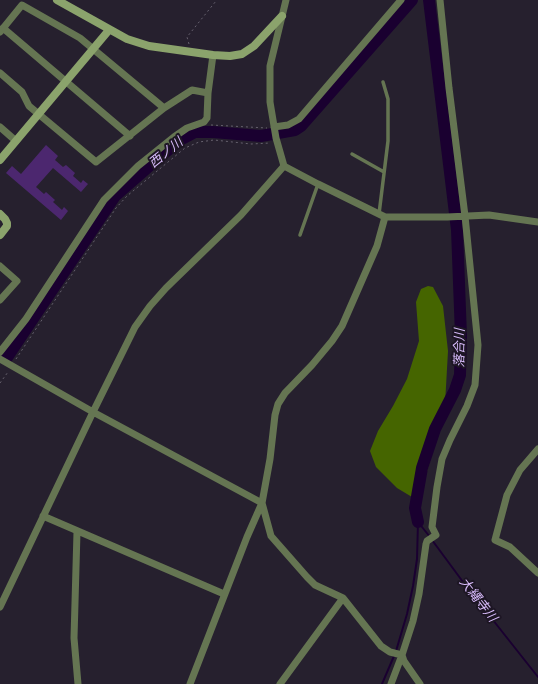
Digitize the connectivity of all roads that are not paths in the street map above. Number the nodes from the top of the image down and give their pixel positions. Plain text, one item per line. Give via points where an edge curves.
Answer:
1 (57, 0) edge
2 (286, 0) edge
3 (401, 0) edge
4 (440, 0) edge
5 (282, 16) junction
6 (1, 30) edge
7 (109, 30) junction
8 (93, 50) junction
9 (213, 55) junction
10 (0, 74) edge
11 (65, 82) junction
12 (383, 82) dead end
13 (208, 93) junction
14 (164, 108) junction
15 (39, 114) junction
16 (0, 127) edge
17 (276, 135) junction
18 (130, 136) junction
19 (16, 141) junction
20 (352, 154) dead end
21 (0, 160) edge
22 (284, 166) junction
23 (384, 172) junction
24 (318, 184) junction
25 (0, 214) edge
26 (382, 216) junction
27 (464, 216) junction
28 (538, 222) edge
29 (300, 235) dead end
30 (0, 236) edge
31 (0, 266) edge
32 (0, 300) edge
33 (0, 352) edge
34 (0, 359) edge
35 (92, 412) junction
36 (538, 449) edge
37 (262, 503) junction
38 (43, 516) junction
39 (77, 532) junction
40 (538, 573) edge
41 (224, 594) junction
42 (344, 598) junction
43 (0, 607) edge
44 (402, 656) junction
45 (78, 684) edge
46 (190, 684) edge
47 (280, 684) edge
48 (391, 684) edge
49 (420, 684) edge

1 - 7 street
2 - 5 street
3 - 17 street via 299,119
4 - 27 street
5 - 9 street via 254,46 242,54
5 - 17 street via 270,66 270,102
6 - 8 street via 22,5 80,38
6 - 11 street
7 - 8 street
7 - 9 street via 149,46
8 - 11 street
8 - 14 street
9 - 13 street
10 - 15 street via 22,92 29,106
11 - 15 street
11 - 18 street
12 - 23 lane via 388,98 388,141
13 - 14 street via 192,90
13 - 33 street via 207,118 204,122 187,128 174,137 138,166 104,200 26,319
14 - 18 street
15 - 18 street via 96,162
15 - 19 street
16 - 19 street
17 - 22 street
19 - 21 street
20 - 23 lane
22 - 24 street
22 - 35 street via 241,215 150,306 135,327
23 - 26 lane
24 - 26 street
24 - 29 lane
25 - 30 street via 7,223
26 - 27 street
26 - 37 street via 377,246 342,326 278,404
27 - 28 street via 489,215
27 - 44 street via 478,345 475,385 442,460 432,527 436,535 430,539 413,622
31 - 32 street via 17,281
34 - 35 street
35 - 37 street
35 - 38 street
36 - 40 street via 520,470 507,495 495,540 510,547
37 - 41 street
37 - 42 street via 271,536 315,585
38 - 39 street
38 - 43 street
39 - 41 street
39 - 45 street via 74,638
41 - 46 street
42 - 44 street via 381,646
42 - 47 street
44 - 48 street
44 - 49 street

